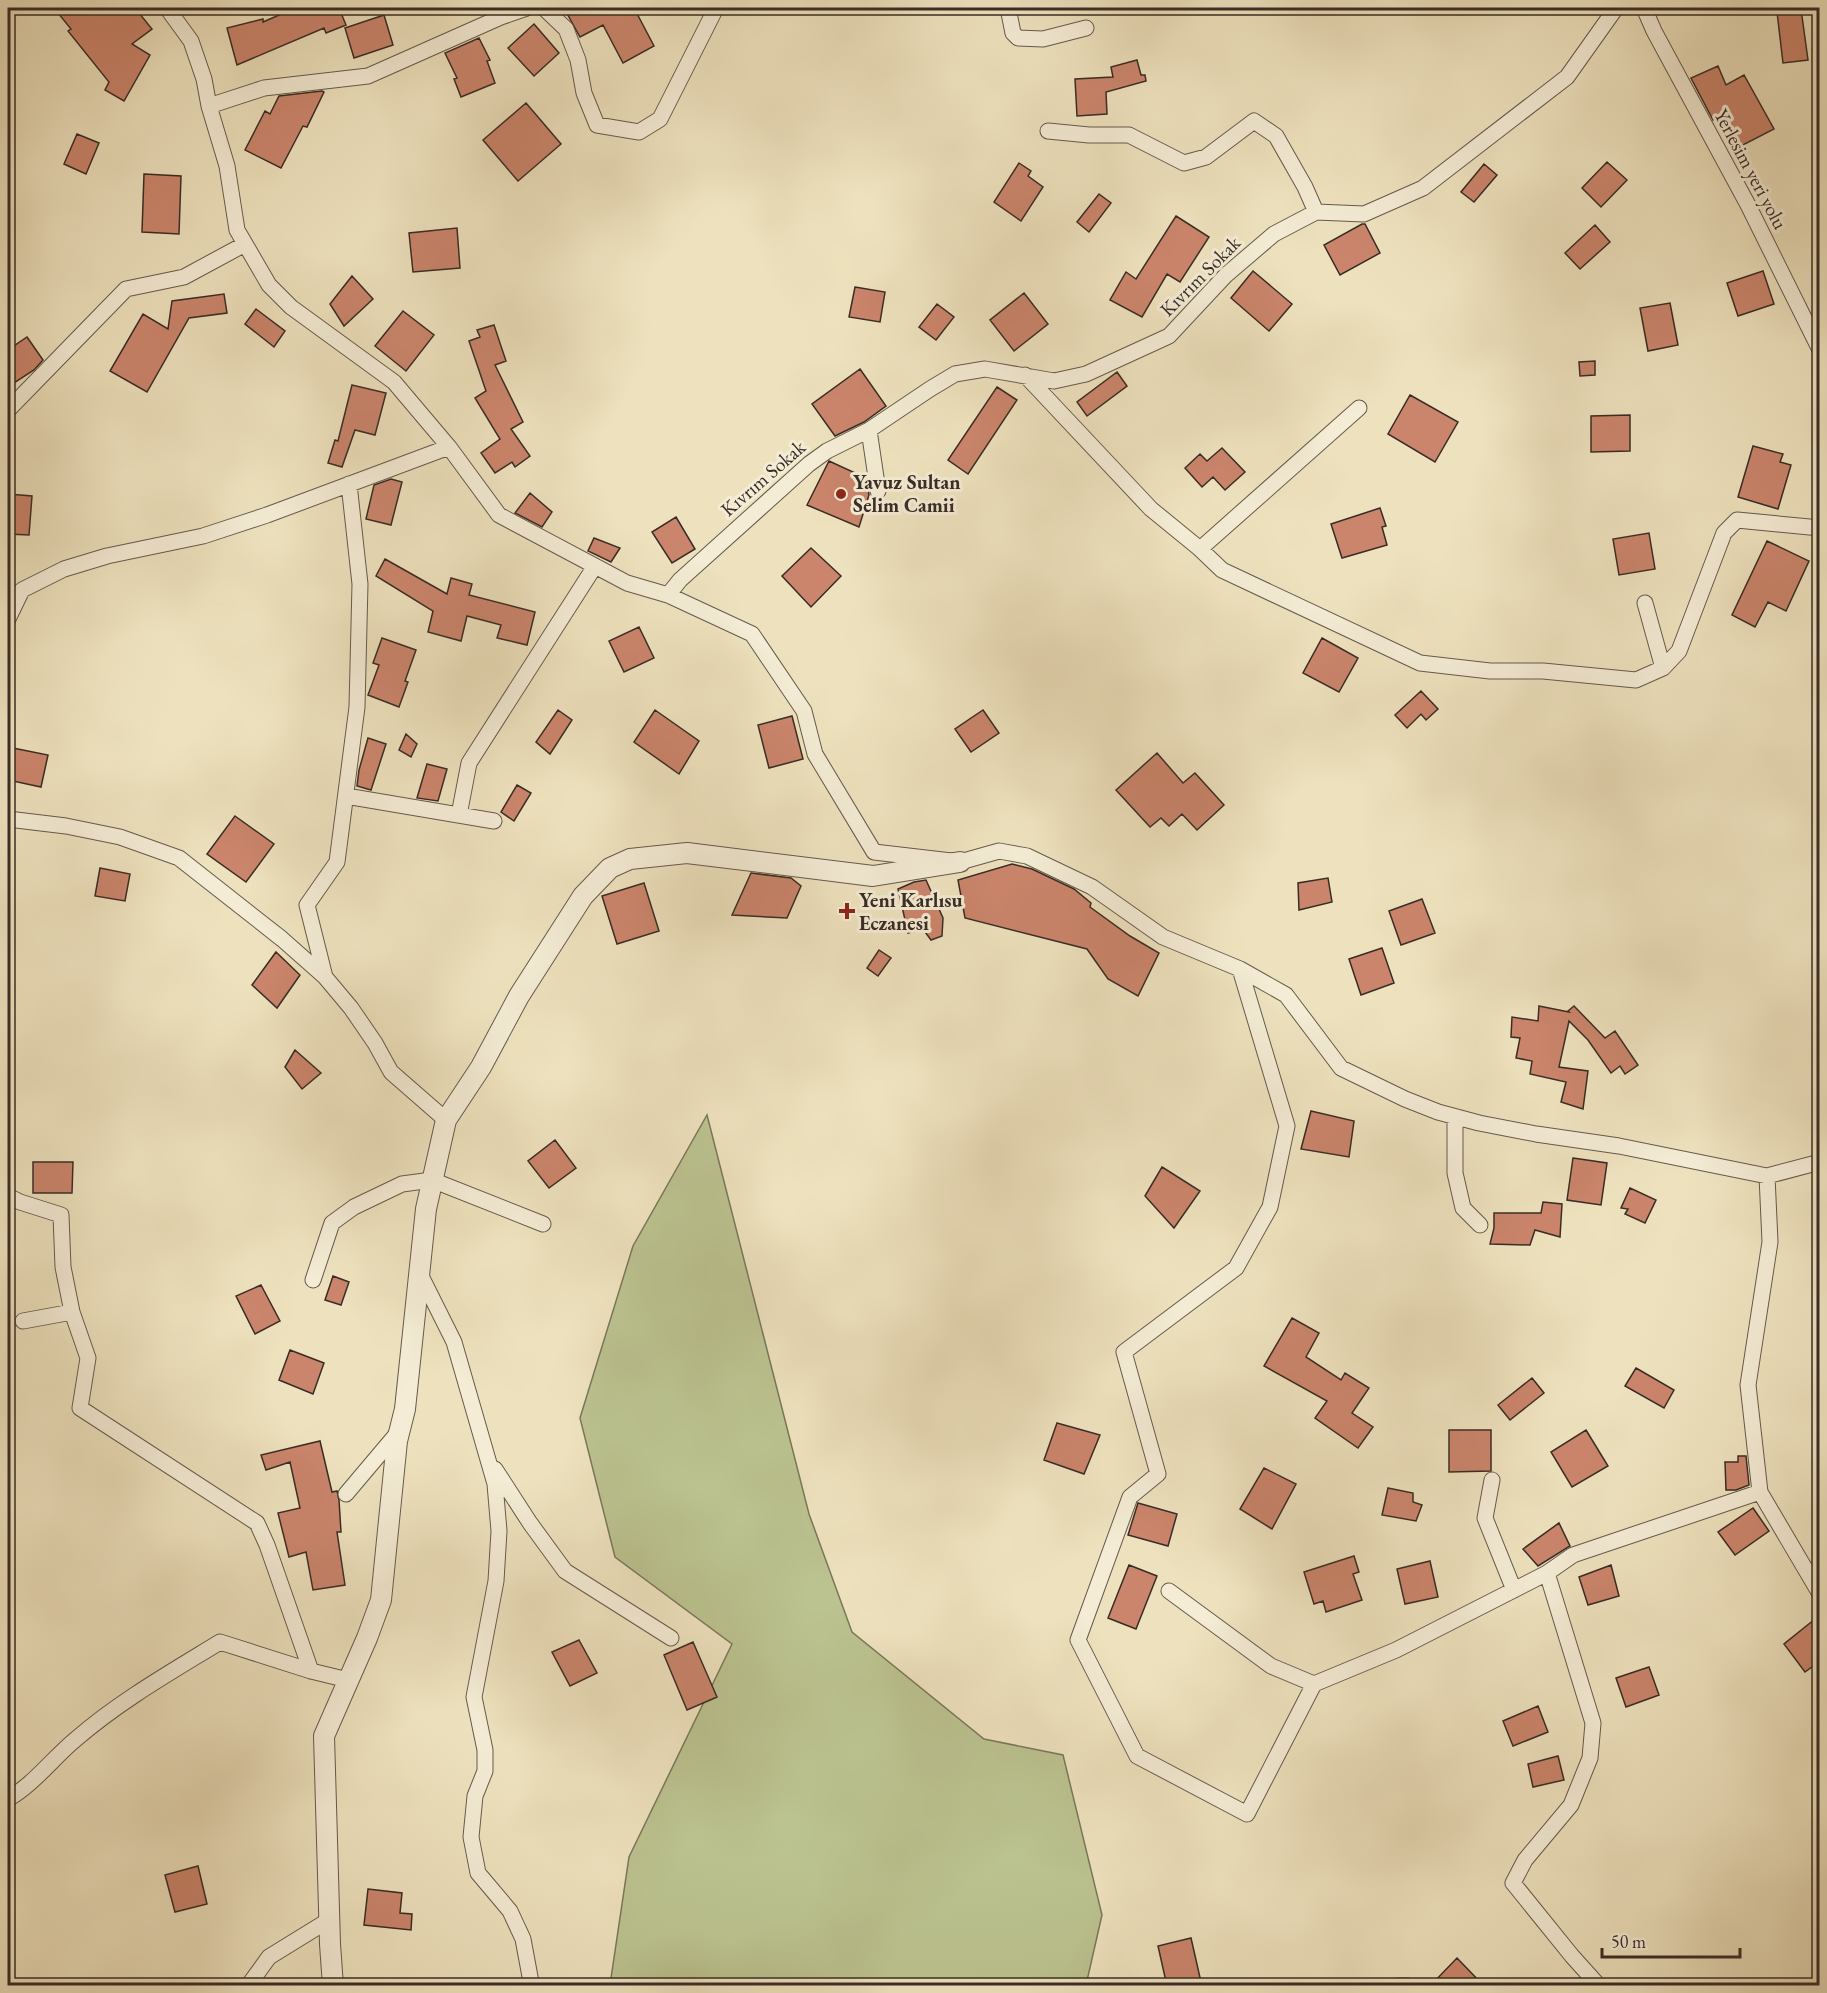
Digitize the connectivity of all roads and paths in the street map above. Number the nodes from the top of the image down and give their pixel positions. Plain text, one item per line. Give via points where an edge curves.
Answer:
1 (167, 8) edge
2 (527, 8) edge
3 (544, 8) edge
4 (716, 8) edge
5 (1008, 8) edge
6 (1616, 8) edge
7 (1644, 8) edge
8 (1086, 27) dead end
9 (208, 106) junction
10 (1048, 131) dead end
11 (1316, 212) junction
12 (245, 244) junction
13 (1820, 350) edge
14 (1025, 375) junction
15 (1359, 408) dead end
16 (8, 410) edge
17 (869, 430) junction
18 (449, 447) junction
19 (349, 483) junction
20 (878, 491) dead end
21 (1820, 528) edge
22 (1200, 549) junction
23 (595, 566) junction
24 (668, 595) junction
25 (1645, 603) dead end
26 (8, 619) edge
27 (1663, 668) junction
28 (346, 796) junction
29 (459, 815) junction
30 (8, 819) edge
31 (494, 821) dead end
32 (960, 862) junction
33 (1240, 969) junction
34 (325, 977) junction
35 (1455, 1117) junction
36 (446, 1120) junction
37 (1820, 1162) edge
38 (1767, 1176) junction
39 (432, 1180) junction
40 (8, 1196) edge
41 (543, 1224) dead end
42 (1480, 1225) dead end
43 (419, 1272) junction
44 (313, 1280) dead end
45 (72, 1312) junction
46 (23, 1321) dead end
47 (400, 1430) junction
48 (486, 1455) junction
49 (1492, 1480) dead end
50 (1760, 1492) junction
51 (346, 1494) dead end
52 (1547, 1573) junction
53 (1514, 1590) junction
54 (1169, 1591) dead end
55 (1820, 1594) edge
56 (671, 1638) dead end
57 (311, 1671) junction
58 (348, 1680) junction
59 (1314, 1684) junction
60 (8, 1799) edge
61 (329, 1920) junction
62 (248, 1986) edge
63 (333, 1986) edge
64 (534, 1986) edge
65 (1398, 1986) edge
66 (1408, 1986) edge
67 (1599, 1986) edge

1 - 9 street via 191,41
2 - 9 street via 368,76 264,88
3 - 4 street via 566,29 597,125 639,132 660,119
5 - 8 street via 1013,33 1018,38 1043,39
6 - 11 street via 1567,77 1423,188 1364,214
7 - 13 street, Yerlesim yeri yolu
9 - 12 street via 227,166 237,230
10 - 11 street via 1129,135 1184,163 1206,157 1254,121 1276,136
11 - 14 street, Kıvrım Sokak via 1275,234 1226,274 1169,336 1086,374 1054,381
12 - 16 street via 184,277 126,289
12 - 18 street via 269,285 291,307 394,382
14 - 17 street, Kıvrım Sokak via 985,369 955,374
14 - 22 street via 1151,509
15 - 22 street
17 - 20 street
17 - 24 street, Kıvrım Sokak via 809,464
18 - 19 street
18 - 23 street via 499,514
19 - 26 street via 203,536 64,569 22,590
19 - 28 street via 360,584 357,706
21 - 27 street via 1737,520 1724,533 1679,651
22 - 27 street via 1222,570 1420,663 1636,680
23 - 24 street via 627,583
23 - 29 street via 469,763
24 - 32 street via 752,634 804,711 815,754 874,852
25 - 27 street
28 - 29 street
28 - 34 street via 337,862 307,905
29 - 31 street
30 - 34 street via 120,837 179,858
32 - 33 street via 999,851 1027,856 1092,887 1163,937
32 - 36 street via 873,876 687,853 630,859 610,868 583,896
33 - 35 street via 1286,995 1341,1068 1405,1099
33 - 59 street via 1287,1126 1270,1207 1236,1268 1124,1352 1158,1474 1130,1497 1077,1640 1137,1756 1247,1814
34 - 36 street via 351,1008 391,1072
35 - 38 street
35 - 42 street via 1455,1173 1462,1208
36 - 39 street
37 - 38 street
38 - 50 street via 1770,1242 1748,1385
39 - 41 street
39 - 43 street
39 - 44 street via 402,1184 354,1207 332,1223
40 - 45 street via 61,1215 63,1267
43 - 47 street
43 - 48 street via 454,1342
45 - 46 street
45 - 57 street via 88,1358 81,1408 257,1522
47 - 51 street
47 - 58 street via 381,1600
48 - 56 street via 565,1571
48 - 64 street via 495,1484 499,1531 496,1581 474,1697 485,1750 485,1771 475,1796 471,1837 478,1873 510,1911 523,1939
49 - 53 street via 1485,1518
50 - 52 street via 1573,1555
50 - 55 street
52 - 53 street
52 - 67 street via 1593,1722 1590,1758 1571,1805 1525,1860 1514,1883
53 - 59 street via 1396,1650
54 - 59 street via 1271,1666
57 - 58 street
57 - 60 street via 220,1642 136,1694 76,1739
58 - 61 street via 324,1736
61 - 62 street via 269,1957
61 - 63 street
65 - 66 street

